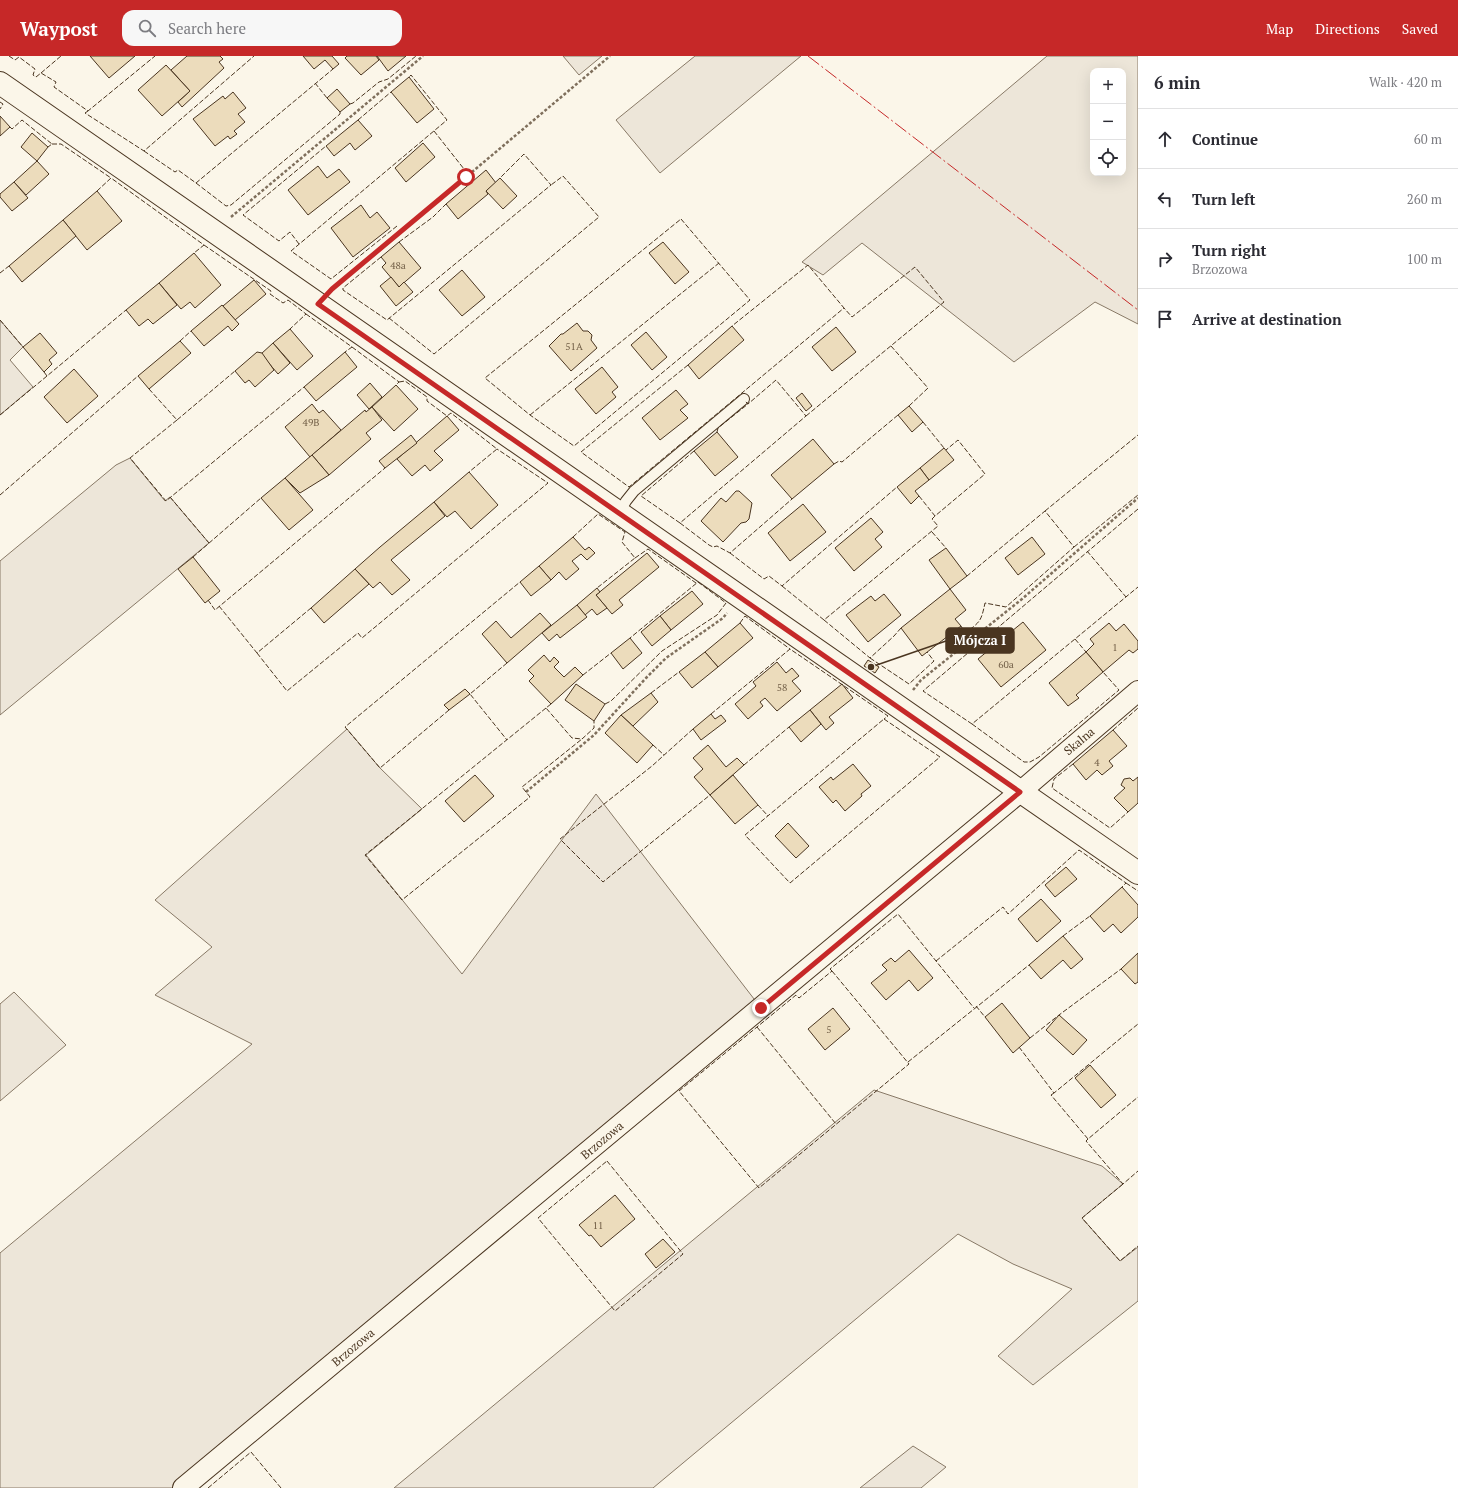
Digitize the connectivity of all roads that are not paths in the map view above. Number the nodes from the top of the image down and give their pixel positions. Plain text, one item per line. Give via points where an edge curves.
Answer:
1 (0, 83) edge
2 (744, 399) dead end
3 (619, 513) junction
4 (1138, 691) edge
5 (1020, 792) junction
6 (1138, 873) edge
7 (183, 1488) edge

1 - 3 street
2 - 3 lane via 634,491
3 - 5 street
4 - 5 street, Skalna
5 - 6 street
5 - 7 street, Brzozowa

